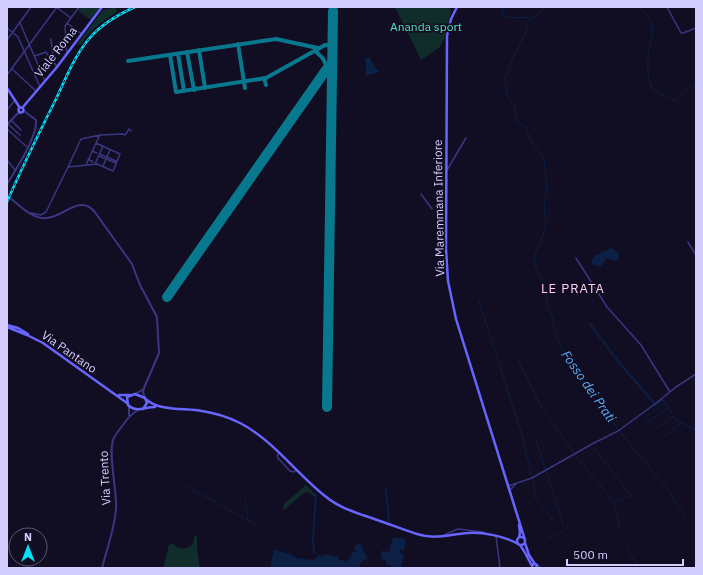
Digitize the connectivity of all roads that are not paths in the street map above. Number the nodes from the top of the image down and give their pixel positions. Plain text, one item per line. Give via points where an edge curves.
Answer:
1 (31, 7) edge
2 (57, 7) edge
3 (79, 7) edge
4 (102, 7) edge
5 (457, 7) edge
6 (666, 7) edge
7 (71, 18) junction
8 (20, 23) junction
9 (67, 23) junction
10 (7, 28) edge
11 (696, 28) edge
12 (13, 32) junction
13 (82, 34) junction
14 (51, 39) dead end
15 (7, 40) edge
16 (30, 44) junction
17 (24, 52) junction
18 (67, 54) junction
19 (35, 56) junction
20 (54, 56) junction
21 (57, 67) junction
22 (12, 69) junction
23 (7, 75) edge
24 (45, 80) junction
25 (40, 87) junction
26 (7, 88) edge
27 (36, 91) junction
28 (8, 92) edge
29 (15, 100) junction
30 (7, 110) edge
31 (22, 110) junction
32 (11, 120) junction
33 (7, 124) edge
34 (7, 129) edge
35 (21, 130) dead end
36 (132, 131) dead end
37 (20, 135) dead end
38 (100, 135) junction
39 (466, 138) dead end
40 (96, 143) junction
41 (103, 146) junction
42 (27, 147) junction
43 (110, 150) junction
44 (92, 151) junction
45 (99, 154) junction
46 (106, 158) junction
47 (88, 159) junction
48 (7, 160) edge
49 (93, 162) dead end
50 (117, 163) junction
51 (95, 164) junction
52 (86, 165) junction
53 (103, 166) junction
54 (68, 168) junction
55 (15, 170) junction
56 (447, 170) junction
57 (7, 184) edge
58 (421, 194) dead end
59 (8, 197) edge
60 (432, 209) dead end
61 (29, 213) junction
62 (688, 242) dead end
63 (696, 255) edge
64 (576, 258) dead end
65 (8, 327) edge
66 (33, 338) junction
67 (696, 374) edge
68 (144, 388) junction
69 (670, 392) junction
70 (135, 394) junction
71 (116, 395) junction
72 (131, 395) junction
73 (146, 399) junction
74 (128, 405) junction
75 (160, 406) junction
76 (143, 409) junction
77 (138, 410) junction
78 (129, 415) junction
79 (506, 479) junction
80 (515, 484) junction
81 (508, 486) junction
82 (510, 492) junction
83 (519, 520) junction
84 (453, 530) junction
85 (486, 534) junction
86 (454, 535) junction
87 (496, 536) junction
88 (437, 537) junction
89 (518, 538) junction
90 (511, 540) junction
91 (525, 541) junction
92 (518, 544) junction
93 (534, 566) edge
94 (102, 568) edge
95 (500, 568) edge
96 (541, 568) edge

1 - 8 street
2 - 7 street
2 - 16 street
3 - 7 street
4 - 13 main road, Viale Roma
5 - 56 main road, Via Maremmana Inferiore via 451,19 448,36
6 - 11 street via 681,33
7 - 9 street
8 - 12 street
8 - 16 street
9 - 13 street
9 - 18 street
10 - 12 street
12 - 15 street
12 - 17 street
13 - 18 main road, Viale Roma
14 - 20 street
16 - 17 street
16 - 19 street
17 - 22 street
17 - 25 street
18 - 21 main road, Viale Roma
19 - 20 street via 46,52 49,56
19 - 24 street
20 - 21 street
21 - 24 main road, Viale Roma
22 - 23 street
22 - 27 street
24 - 25 main road, Viale Roma
25 - 27 main road, Viale Roma
26 - 28 main road
27 - 31 main road, Viale Roma
28 - 29 main road
29 - 30 street
29 - 31 main road
31 - 32 street, Viale Roma
31 - 42 street via 34,118 36,123
32 - 33 street, Viale Roma
32 - 35 street
33 - 37 street
34 - 42 street
36 - 38 street via 129,129 125,135
38 - 40 street
38 - 54 street via 81,139
39 - 56 street
40 - 41 street
40 - 44 street
41 - 43 street
41 - 45 street
42 - 55 street
43 - 46 street
43 - 50 street via 120,154
44 - 45 street
44 - 47 street
45 - 46 street
45 - 51 street
46 - 50 street
46 - 53 street
47 - 49 street
47 - 52 street
48 - 55 street
50 - 53 street via 113,171
51 - 52 street
51 - 53 street
52 - 54 street
54 - 61 street via 45,212 40,215
55 - 57 street
56 - 79 main road, Via Maremmana Inferiore via 446,249 450,294
58 - 60 street
59 - 61 street
61 - 68 street via 39,217 51,217 79,205 88,205 130,261 155,312 158,325 159,353
62 - 63 street
64 - 69 street via 607,307 640,343
65 - 66 main road, Via Pantano
65 - 66 main road via 22,330
66 - 71 main road, Via Pantano
67 - 69 street
68 - 70 street
68 - 73 street
69 - 80 street via 619,431 534,478
70 - 72 main road
70 - 73 main road
71 - 72 main road
71 - 74 main road, Via Pantano
72 - 74 main road via 127,397
73 - 75 main road via 151,404
73 - 76 main road
74 - 77 main road
74 - 78 street
75 - 76 main road
75 - 88 main road via 226,417 266,441 338,505 419,534
76 - 77 main road
77 - 78 street
78 - 94 street, Via Trento via 112,442 116,510
79 - 80 street via 509,483
79 - 81 main road, Via Maremmana Inferiore
80 - 81 street
80 - 82 street
81 - 82 main road, Via Maremmana Inferiore
82 - 83 main road, Via Maremmana Inferiore
83 - 89 main road, Via Maremmana Inferiore
83 - 91 main road, Via Maremmana Inferiore
84 - 85 street via 465,529
84 - 86 street
84 - 88 street
85 - 86 main road
85 - 87 main road
86 - 88 main road
87 - 90 main road
87 - 95 street
89 - 90 main road
89 - 91 main road via 522,537
89 - 92 main road, Via Maremmana Inferiore
90 - 92 main road
91 - 92 main road via 522,545
91 - 93 main road, Via Maremmana Inferiore
92 - 93 main road
93 - 96 street

